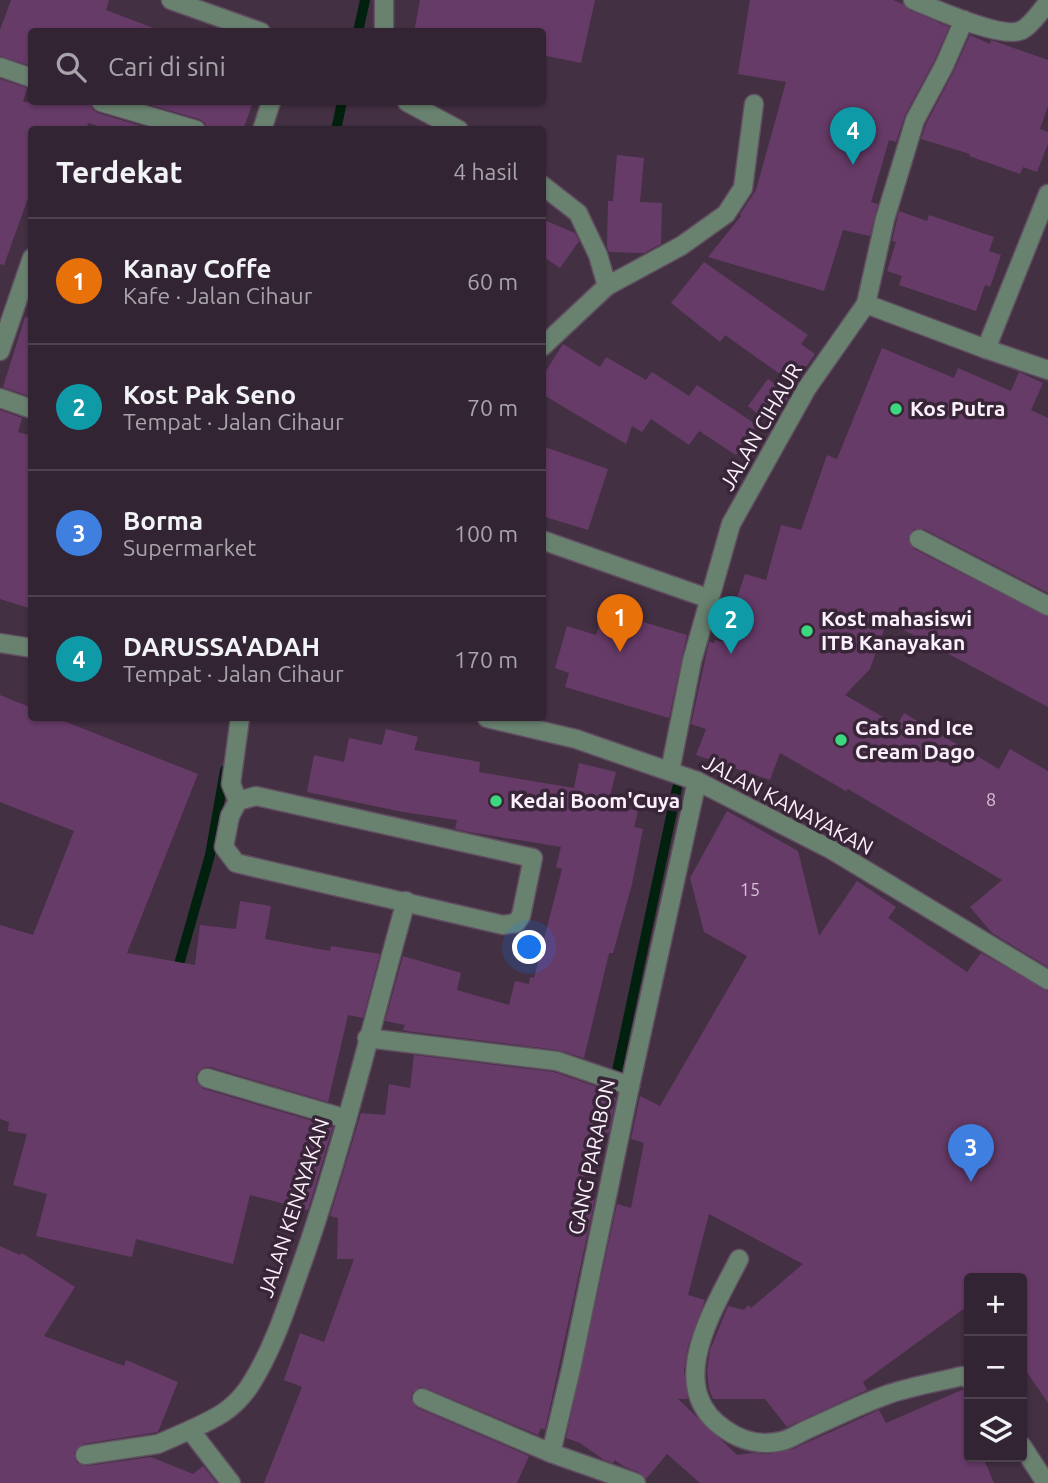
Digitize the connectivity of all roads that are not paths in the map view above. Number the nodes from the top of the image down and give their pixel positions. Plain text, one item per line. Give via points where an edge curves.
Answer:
1 (171, 0) edge
2 (384, 0) edge
3 (913, 0) edge
4 (1048, 3) edge
5 (964, 20) junction
6 (250, 28) edge
7 (384, 28) edge
8 (0, 66) edge
9 (28, 76) edge
10 (754, 104) dead end
11 (111, 105) edge
12 (270, 105) edge
13 (413, 105) edge
14 (182, 126) edge
15 (263, 126) edge
16 (452, 126) edge
17 (546, 188) edge
18 (1048, 194) edge
19 (28, 270) edge
20 (607, 286) junction
21 (866, 304) junction
22 (546, 343) edge
23 (986, 349) junction
24 (0, 351) edge
25 (1048, 370) edge
26 (0, 398) edge
27 (28, 408) edge
28 (919, 539) dead end
29 (546, 541) edge
30 (710, 599) junction
31 (1048, 606) edge
32 (0, 643) edge
33 (28, 647) edge
34 (240, 721) edge
35 (500, 721) edge
36 (670, 771) junction
37 (697, 781) junction
38 (238, 801) junction
39 (406, 901) junction
40 (1048, 980) edge
41 (368, 1038) junction
42 (207, 1078) dead end
43 (630, 1086) junction
44 (347, 1119) junction
45 (739, 1259) dead end
46 (964, 1377) edge
47 (422, 1398) dead end
48 (190, 1430) junction
49 (551, 1453) junction
50 (1027, 1454) edge
51 (85, 1455) dead end
52 (232, 1483) edge
53 (636, 1483) edge
54 (1046, 1483) edge

1 - 6 street
2 - 7 street
3 - 5 street
4 - 5 street via 1023,30 1010,34
5 - 21 street via 915,120 884,219
8 - 9 street
10 - 20 street via 743,188 726,214 681,246
11 - 14 street
12 - 15 street
13 - 16 street
17 - 20 street via 578,213
18 - 23 street
19 - 24 street
20 - 22 street
21 - 23 street
21 - 30 street, JALAN CIHAUR via 807,388 731,524
23 - 25 street
26 - 27 street
28 - 31 street
29 - 30 street
30 - 36 street, JALAN CIHAUR
32 - 33 street
34 - 38 street via 231,784
35 - 36 street, JALAN KANAYAKAN via 576,739
36 - 37 street, JALAN KANAYAKAN
37 - 40 street, JALAN KANAYAKAN via 832,850
37 - 43 street, GANG PARABON
38 - 39 street via 224,847 236,863
38 - 39 street via 256,796 533,858 516,923 503,925
39 - 41 street, JALAN KENAYAKAN
41 - 43 street via 558,1061
41 - 44 street, JALAN KENAYAKAN
42 - 44 street
43 - 49 street, GANG PARABON
44 - 48 street, JALAN KENAYAKAN via 267,1356 233,1406
45 - 46 street via 697,1352 694,1385 718,1425 737,1438 757,1443 781,1441 890,1394
47 - 49 street
48 - 51 street, JALAN KENAYAKAN via 158,1444
48 - 52 street
49 - 53 street
50 - 54 street

